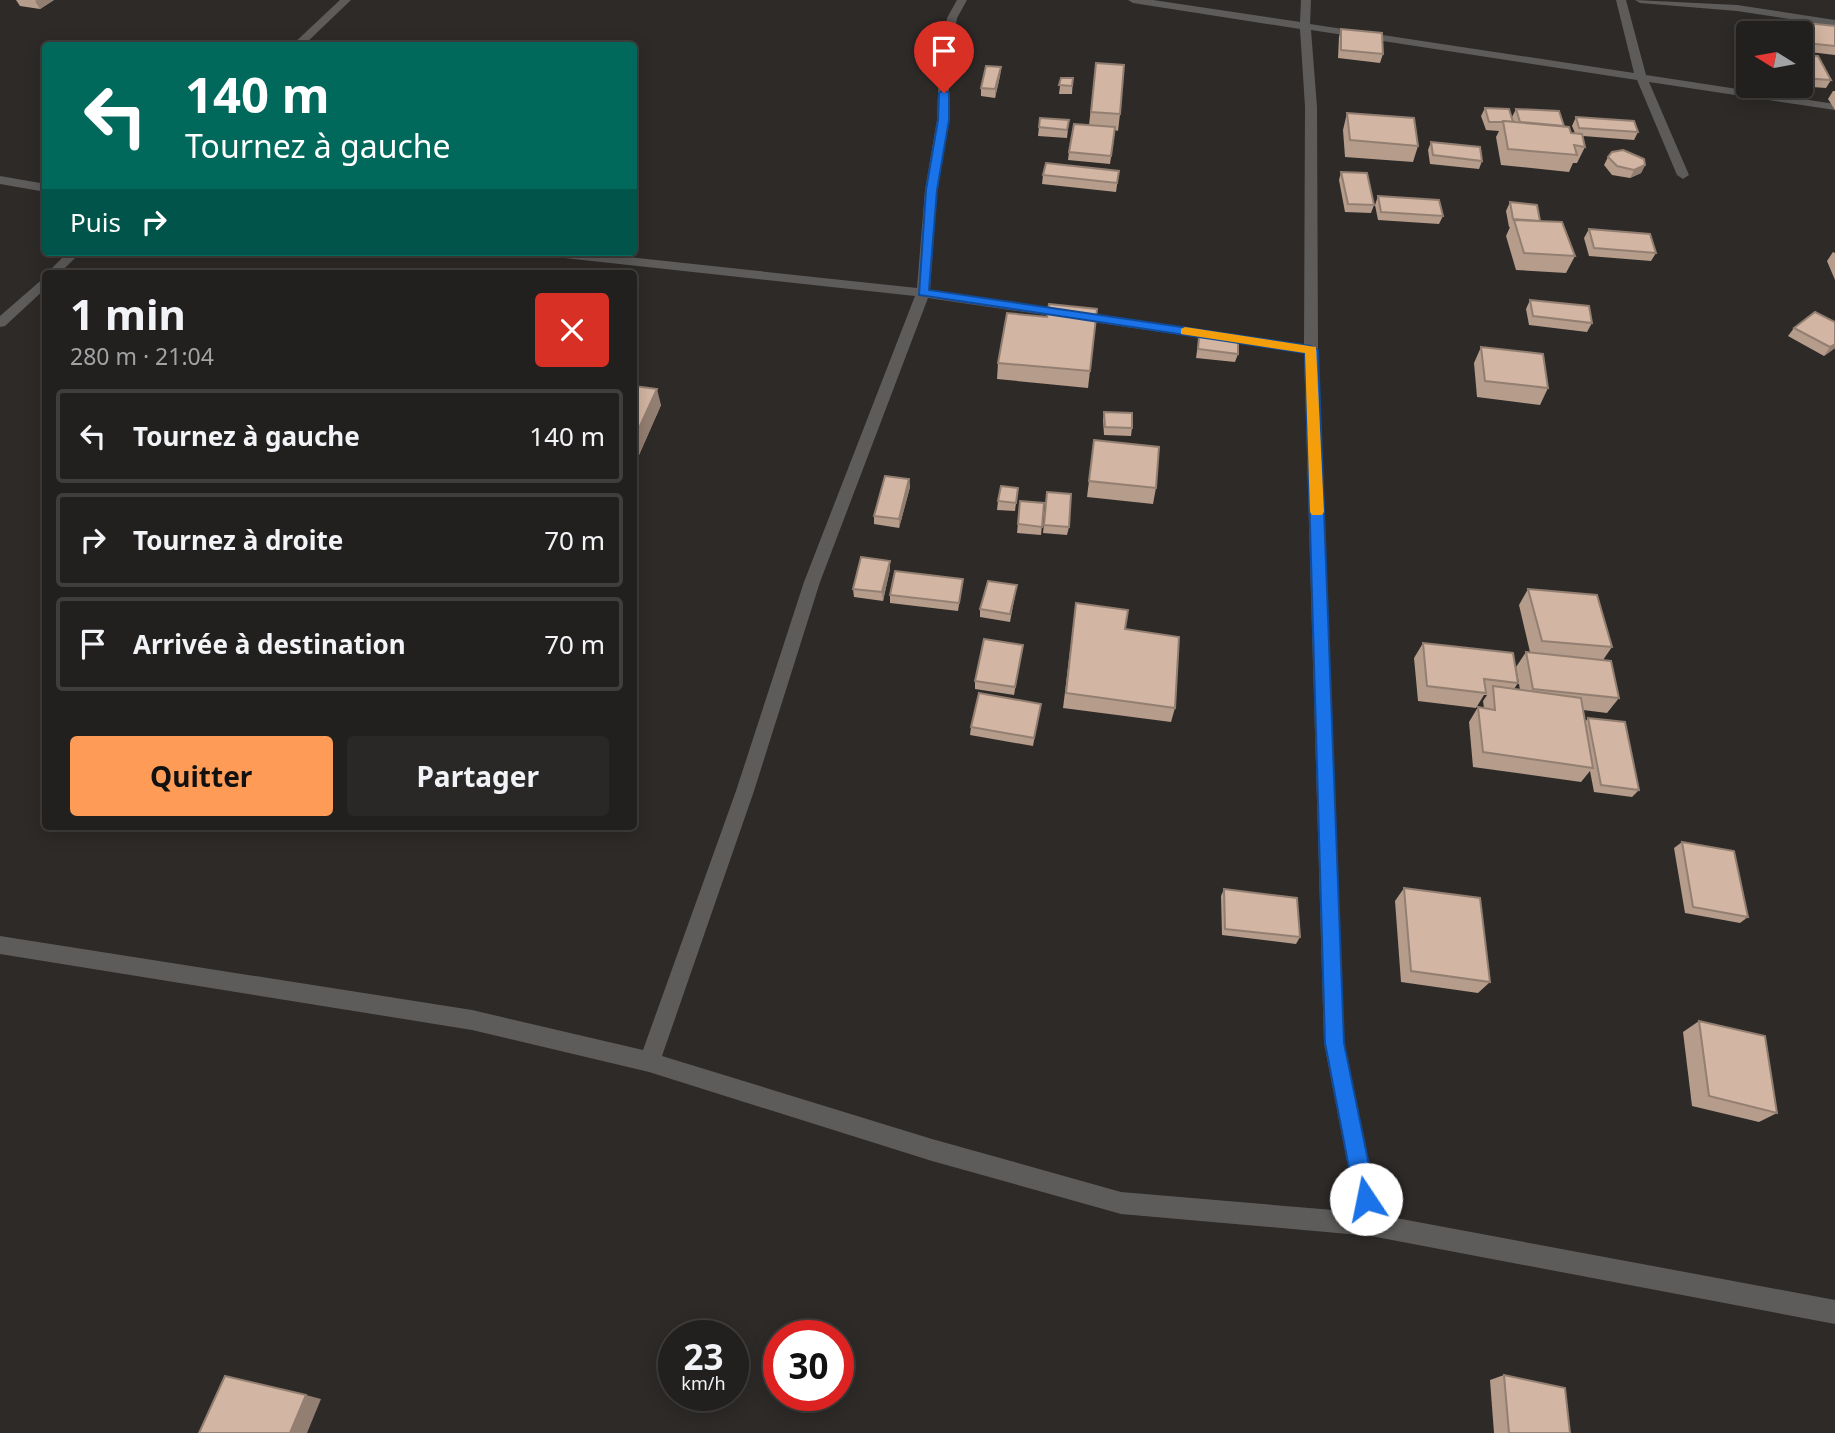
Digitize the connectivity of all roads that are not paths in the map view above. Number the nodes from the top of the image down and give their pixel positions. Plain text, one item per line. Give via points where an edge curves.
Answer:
1 (346, 0) edge
2 (962, 0) edge
3 (1133, 0) edge
4 (1306, 0) edge
5 (1621, 0) edge
6 (1640, 0) edge
7 (1835, 23) edge
8 (1305, 26) junction
9 (300, 42) edge
10 (1641, 78) junction
11 (1835, 107) edge
12 (1683, 175) dead end
13 (0, 180) edge
14 (42, 187) edge
15 (71, 256) edge
16 (583, 256) edge
17 (56, 270) edge
18 (42, 284) edge
19 (923, 293) junction
20 (0, 323) edge
21 (1311, 350) junction
22 (0, 945) edge
23 (649, 1062) junction
24 (1371, 1225) junction
25 (1835, 1312) edge

1 - 9 street
2 - 19 street via 952,18 944,65 943,120
3 - 8 street
4 - 8 street
5 - 10 street
6 - 7 street
8 - 10 street
8 - 21 street via 1311,107
10 - 11 street
10 - 12 street
13 - 14 street
15 - 17 street
16 - 19 street
18 - 20 street
19 - 21 street
19 - 23 street via 812,582 745,791
21 - 24 street via 1334,1043
22 - 23 street via 472,1020
23 - 24 street via 1121,1203
24 - 25 street

